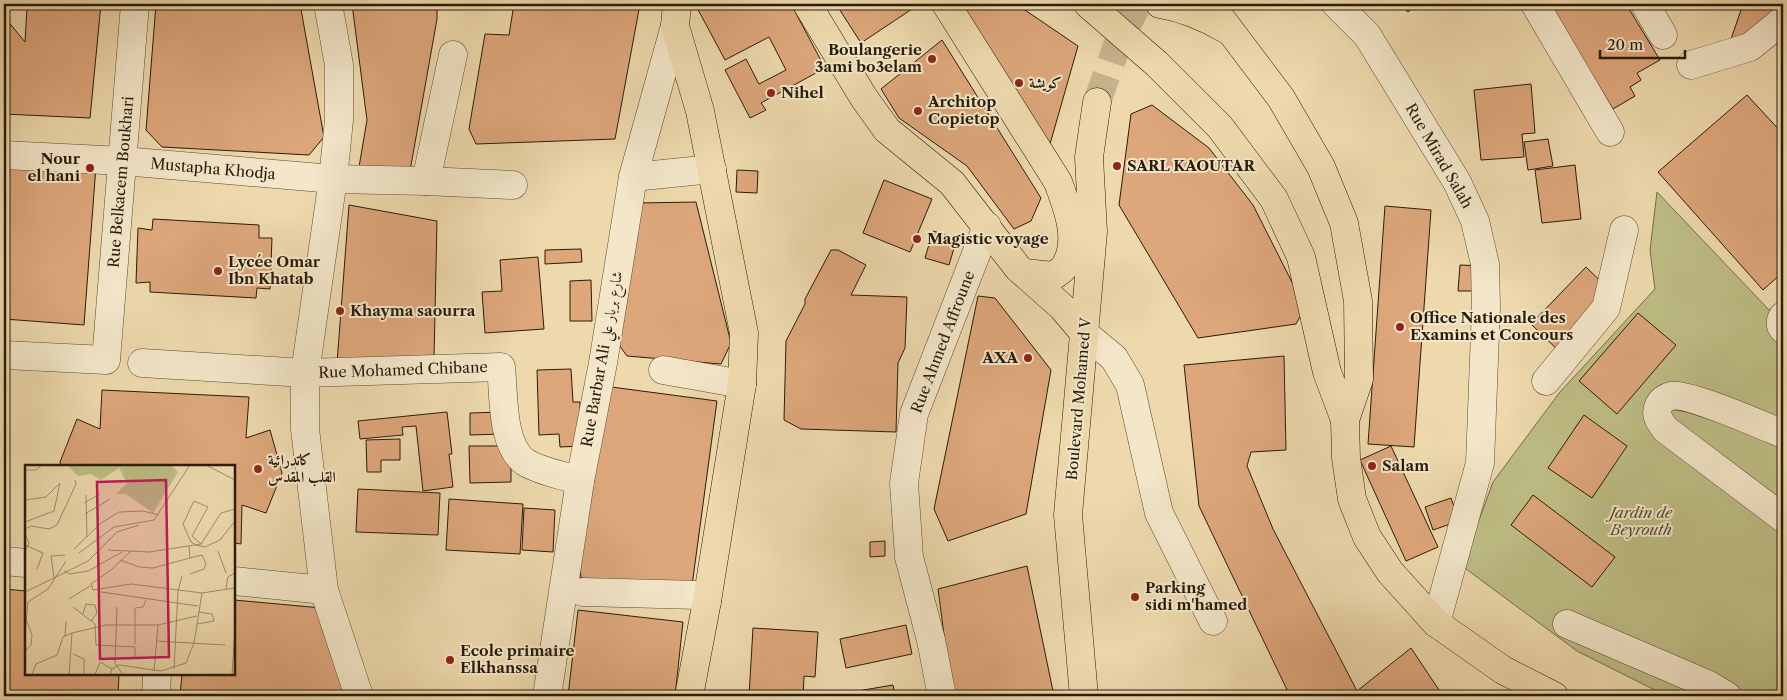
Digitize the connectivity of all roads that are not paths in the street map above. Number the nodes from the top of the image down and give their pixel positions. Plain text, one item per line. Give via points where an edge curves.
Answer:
1 (135, 4) edge
2 (328, 4) edge
3 (807, 4) edge
4 (946, 4) edge
5 (1088, 4) edge
6 (1160, 4) edge
7 (1210, 4) edge
8 (1336, 4) edge
9 (1535, 4) edge
10 (1645, 4) edge
11 (676, 15) edge
12 (1783, 21) edge
13 (1232, 32) junction
14 (1663, 36) dead end
15 (453, 55) dead end
16 (1691, 65) dead end
17 (1097, 102) tunnel mouth
18 (1610, 132) dead end
19 (4, 155) edge
20 (123, 161) junction
21 (712, 169) junction
22 (633, 177) junction
23 (333, 179) junction
24 (426, 181) junction
25 (513, 185) dead end
26 (987, 226) junction
27 (1624, 230) dead end
28 (1024, 273) junction
29 (1783, 316) edge
30 (1783, 329) edge
31 (1085, 334) junction
32 (4, 355) edge
33 (142, 363) dead end
34 (663, 370) dead end
35 (305, 373) junction
36 (1546, 382) dead end
37 (742, 384) junction
38 (1345, 420) junction
39 (1783, 434) edge
40 (580, 481) junction
41 (1783, 518) edge
42 (4, 561) edge
43 (25, 562) edge
44 (235, 581) edge
45 (324, 590) junction
46 (584, 592) dead end
47 (707, 601) junction
48 (1213, 621) dead end
49 (1436, 624) junction
50 (1567, 624) dead end
51 (157, 675) edge
52 (1711, 692) edge
53 (156, 696) edge
54 (358, 696) edge
55 (547, 696) edge
56 (689, 696) edge
57 (942, 696) edge
58 (1084, 696) edge
59 (1554, 696) edge

1 - 20 street, Rue Belkacem Boukhari
2 - 23 street via 339,65 339,120
3 - 26 main road via 887,130 952,182
4 - 28 main road via 1058,182 1072,229 1072,248 1065,267 1053,276
5 - 38 main road via 1157,64 1220,127 1274,199 1301,257 1327,372
6 - 13 main road via 1203,16
7 - 13 main road
8 - 49 street, Rue Mirad Salah via 1367,35 1457,182 1475,221 1485,264 1480,463
9 - 18 street
10 - 14 street
11 - 21 main road
11 - 22 street, Rue Barbar Ali شارع بربار علي
12 - 16 street via 1750,47
13 - 38 main road via 1281,98 1316,158 1344,223 1358,300 1359,379
15 - 24 street
17 - 31 main road, Boulevard Mohamed V via 1089,157 1092,232
19 - 20 street, Mustapha Khodja
20 - 23 street, Mustapha Khodja
20 - 32 street, Rue Belkacem Boukhari via 106,360
21 - 22 street
21 - 37 main road via 744,333
22 - 40 street, Rue Barbar Ali شارع بربار علي
23 - 24 street, Mustapha Khodja
23 - 35 street
24 - 25 street, Mustapha Khodja
26 - 28 main road
26 - 57 street, Rue Ahmed Affroune via 914,414 904,483 909,558
27 - 36 street via 1606,308
28 - 31 main road via 1062,307
29 - 30 street
31 - 48 street via 1114,358 1130,385 1159,513
31 - 58 main road, Boulevard Mohamed V via 1068,515
33 - 35 street, Rue Mohamed Chibane
34 - 37 street
35 - 40 street, Rue Mohamed Chibane via 501,367 507,432 514,449 532,465
35 - 45 street via 305,429
37 - 47 main road
38 - 49 main road via 1352,498 1367,537 1390,572
39 - 41 street via 1694,399 1672,395 1660,402 1656,416 1665,429
40 - 55 street, Rue Barbar Ali شارع بربار علي
42 - 43 street
44 - 45 street
45 - 54 street
46 - 47 street via 698,595
47 - 56 main road
49 - 59 main road via 1503,670
50 - 52 street
51 - 53 street

